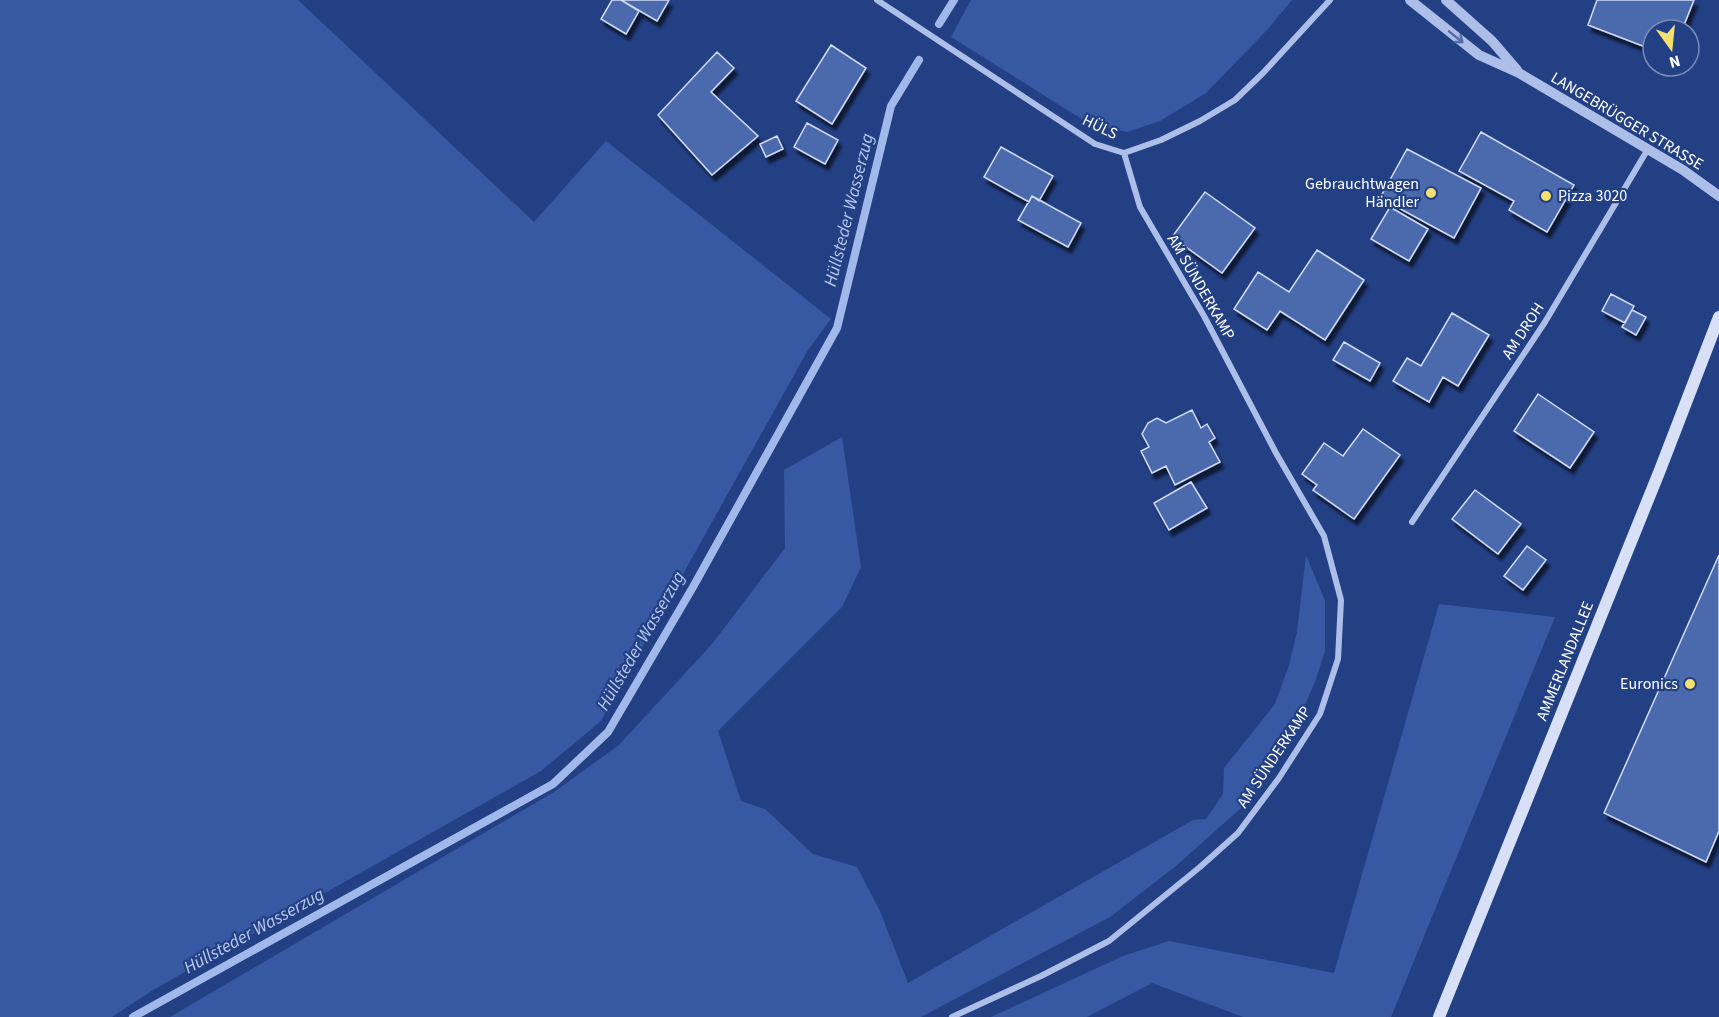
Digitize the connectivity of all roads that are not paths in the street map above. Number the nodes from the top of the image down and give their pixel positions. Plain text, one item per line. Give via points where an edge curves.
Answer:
1 (877, 0) edge
2 (1330, 0) edge
3 (1410, 0) edge
4 (1446, 0) edge
5 (1519, 73) junction
6 (1648, 149) junction
7 (1124, 153) junction
8 (1719, 196) edge
9 (1719, 317) edge
10 (1412, 522) dead end
11 (951, 1017) edge
12 (1439, 1017) edge

1 - 7 street, HÜLS via 1095,144
2 - 7 street, HÜLS via 1235,100 1161,140
3 -> 5 street, LANGEBRÜGGER STRASSE via 1479,55
4 - 5 street, LANGEBRÜGGER STRASSE via 1492,40
5 - 6 street, LANGEBRÜGGER STRASSE
6 - 8 street, LANGEBRÜGGER STRASSE
6 - 10 street, AM DROH via 1545,322
7 - 11 street, AM SÜNDERKAMP via 1140,207 1324,536 1341,600 1338,659 1320,714 1280,778 1238,833 1109,941
9 - 12 main road, AMMERLANDALLEE

